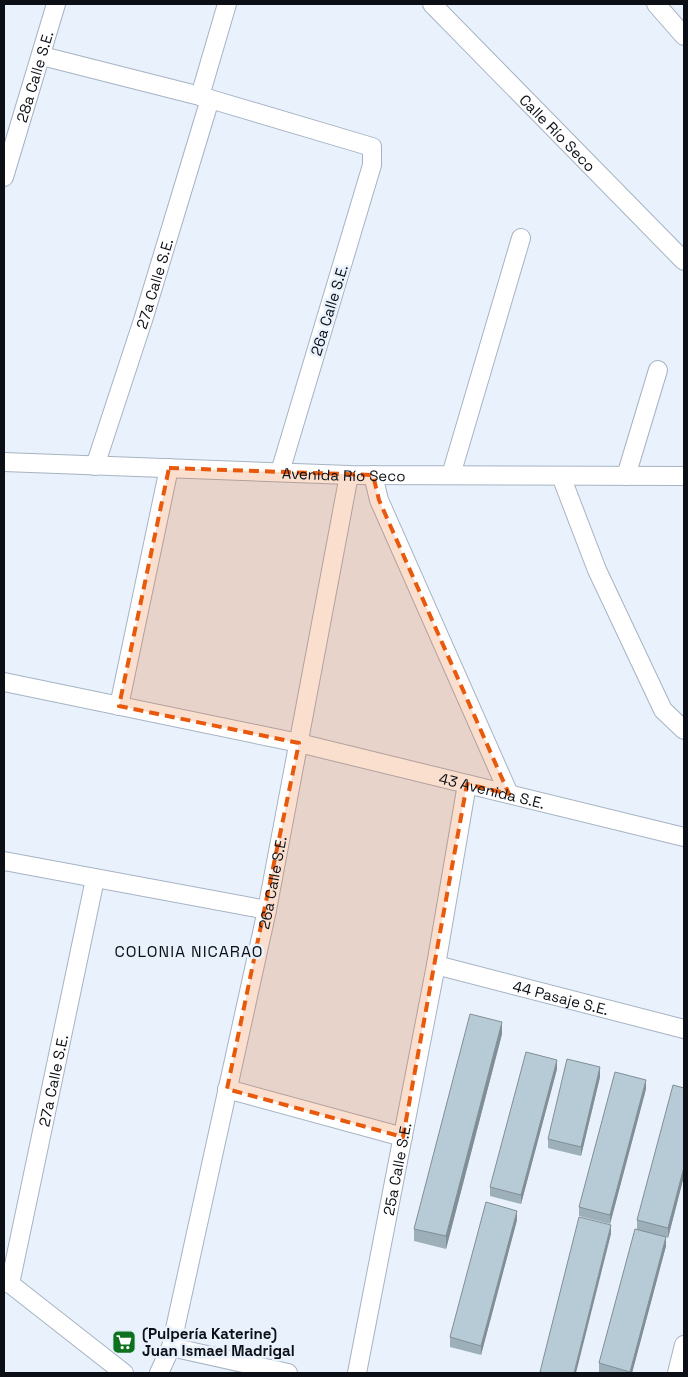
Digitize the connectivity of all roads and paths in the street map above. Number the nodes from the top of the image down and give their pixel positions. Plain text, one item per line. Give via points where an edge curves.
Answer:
1 (56, 4) edge
2 (228, 4) edge
3 (432, 4) edge
4 (656, 4) edge
5 (684, 36) edge
6 (42, 56) junction
7 (205, 97) junction
8 (4, 177) edge
9 (521, 238) dead end
10 (684, 261) edge
11 (658, 370) dead end
12 (4, 462) edge
13 (95, 466) junction
14 (169, 468) junction
15 (280, 472) junction
16 (349, 475) junction
17 (373, 475) junction
18 (451, 476) junction
19 (561, 476) junction
20 (626, 476) junction
21 (684, 476) edge
22 (4, 682) edge
23 (119, 706) junction
24 (684, 730) edge
25 (299, 743) junction
26 (467, 784) junction
27 (509, 794) junction
28 (684, 837) edge
29 (4, 861) edge
30 (95, 878) junction
31 (267, 910) junction
32 (436, 965) junction
33 (684, 1029) edge
34 (227, 1089) junction
35 (403, 1137) junction
36 (7, 1282) edge
37 (684, 1345) edge
38 (171, 1347) junction
39 (124, 1373) edge
40 (160, 1373) edge
41 (288, 1373) edge
42 (356, 1373) edge
43 (677, 1373) edge

1 - 6 street, 28a Calle S.E.
2 - 7 street, 27a Calle S.E.
3 - 10 street, Calle Río Seco
4 - 5 street
6 - 7 street
6 - 8 street, 28a Calle S.E.
7 - 13 street, 27a Calle S.E. via 144,317
7 - 15 street, 26a Calle S.E. via 372,147 372,165
9 - 18 street
11 - 20 street
12 - 13 street, Avenida Río Seco
13 - 14 street, Avenida Río Seco
14 - 15 street, Avenida Río Seco
14 - 23 street
15 - 16 street, Avenida Río Seco
16 - 17 street, Avenida Río Seco
16 - 25 street, 26a Calle S.E.
17 - 18 street, Avenida Río Seco
17 - 27 street via 379,500
18 - 19 street, Avenida Río Seco
19 - 20 street, Avenida Río Seco
19 - 24 street via 597,570 663,710
20 - 21 street, Avenida Río Seco
22 - 23 street, 43 Avenida S.E.
23 - 25 street, 43 Avenida S.E.
25 - 26 street, 43 Avenida S.E.
25 - 31 street, 26a Calle S.E.
26 - 27 street, 43 Avenida S.E.
26 - 32 street, 25a Calle S.E.
27 - 28 street, 43 Avenida S.E.
29 - 30 street
30 - 31 street
30 - 36 street, 27a Calle S.E.
31 - 34 street, 26a Calle S.E.
32 - 33 street, 44 Pasaje S.E.
32 - 35 street, 25a Calle S.E.
34 - 35 street
34 - 38 street, 26a Calle S.E.
35 - 42 street, 25a Calle S.E.
36 - 39 street
37 - 43 street
38 - 40 street, 26a Calle S.E.
38 - 41 street

